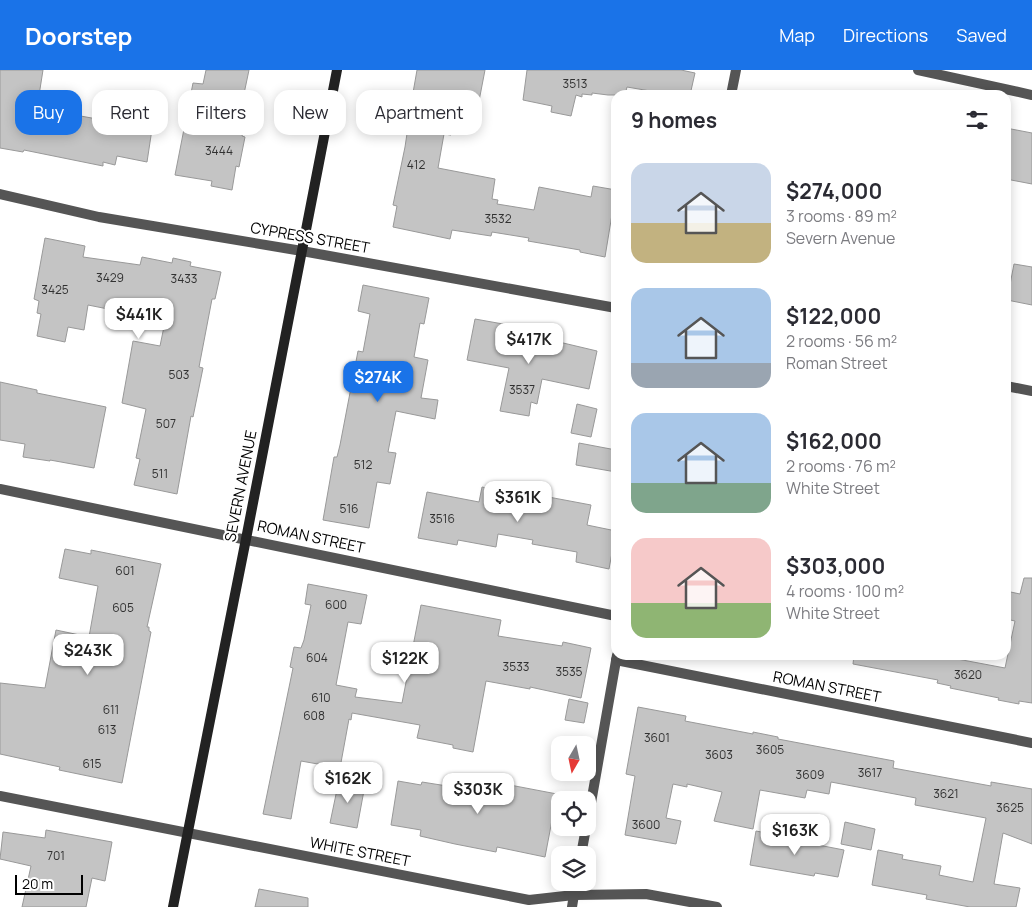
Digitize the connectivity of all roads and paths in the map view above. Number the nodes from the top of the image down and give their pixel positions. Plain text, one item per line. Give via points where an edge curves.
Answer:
1 (337, 70) edge
2 (736, 70) edge
3 (918, 70) edge
4 (732, 90) edge
5 (1009, 90) edge
6 (1011, 90) edge
7 (1032, 95) edge
8 (0, 194) edge
9 (302, 251) junction
10 (611, 307) edge
11 (1011, 387) edge
12 (1032, 391) edge
13 (0, 489) edge
14 (246, 539) junction
15 (611, 615) edge
16 (616, 660) edge
17 (631, 660) edge
18 (1032, 743) edge
19 (593, 791) edge
20 (0, 796) edge
21 (187, 833) junction
22 (575, 891) edge
23 (574, 895) junction
24 (173, 907) edge
25 (572, 907) edge
26 (717, 907) edge

1 - 9 street, SEVERN AVENUE
2 - 4 street
3 - 5 street
6 - 7 street
8 - 9 street, CYPRESS STREET via 98,217
9 - 10 street, CYPRESS STREET
9 - 14 street, SEVERN AVENUE
11 - 12 street
13 - 14 street, ROMAN STREET
14 - 15 street, ROMAN STREET
14 - 21 street, SEVERN AVENUE
16 - 19 street
17 - 18 street, ROMAN STREET
20 - 21 street, WHITE STREET
21 - 23 street, WHITE STREET via 529,900
21 - 24 street, SEVERN AVENUE
22 - 23 street
23 - 25 street
23 - 26 street, WHITE STREET via 646,894

